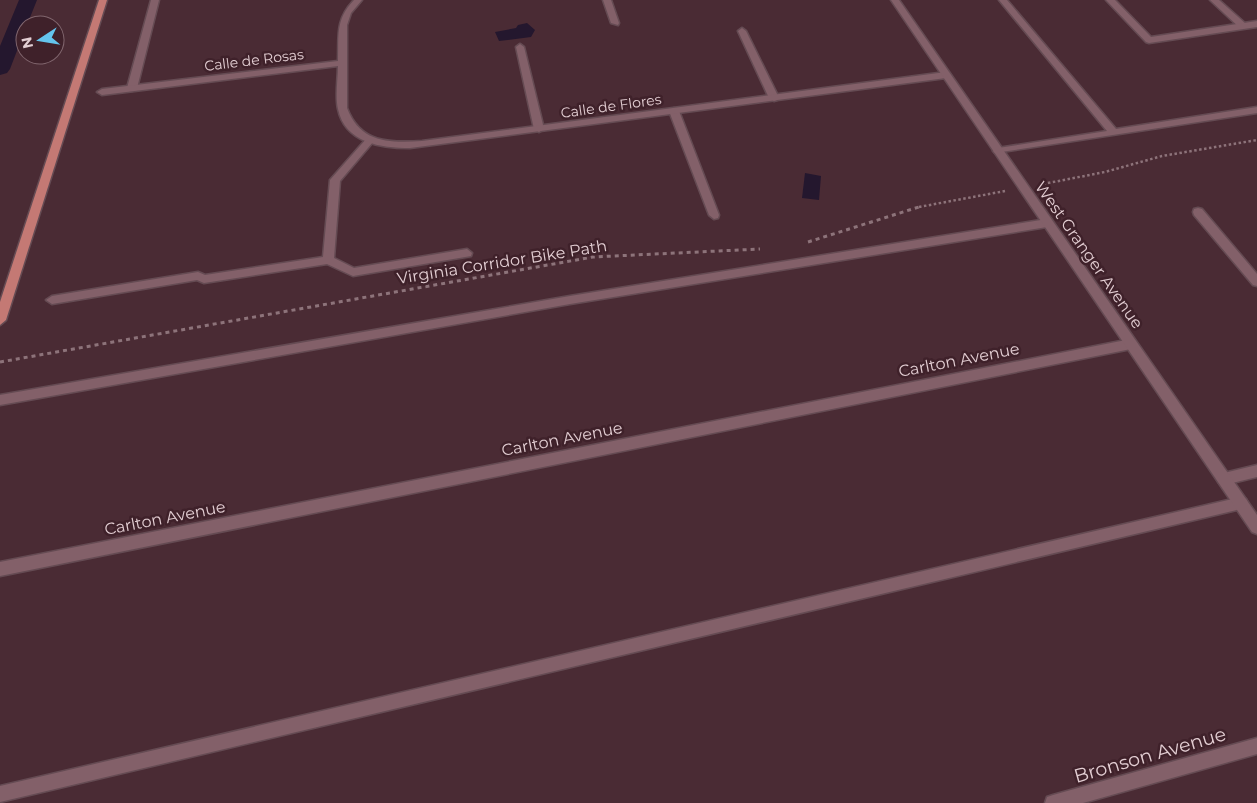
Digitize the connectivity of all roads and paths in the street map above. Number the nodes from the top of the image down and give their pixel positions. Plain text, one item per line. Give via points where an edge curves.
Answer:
1 (103, 0) edge
2 (155, 0) edge
3 (358, 0) edge
4 (606, 0) edge
5 (895, 0) edge
6 (1003, 0) edge
7 (1110, 0) edge
8 (1214, 0) edge
9 (615, 23) dead end
10 (1257, 24) edge
11 (1243, 26) junction
12 (742, 31) dead end
13 (520, 47) dead end
14 (342, 63) junction
15 (946, 75) junction
16 (132, 88) junction
17 (102, 92) dead end
18 (774, 98) junction
19 (1257, 110) edge
20 (674, 111) junction
21 (539, 129) junction
22 (1114, 133) junction
23 (370, 140) junction
24 (1257, 140) edge
25 (998, 151) junction
26 (1041, 184) dead end
27 (1006, 191) dead end
28 (1198, 212) dead end
29 (714, 215) dead end
30 (1047, 223) junction
31 (803, 243) dead end
32 (768, 248) dead end
33 (467, 253) dead end
34 (328, 260) junction
35 (1257, 282) edge
36 (52, 300) dead end
37 (0, 320) edge
38 (1131, 344) junction
39 (0, 362) edge
40 (0, 400) edge
41 (1257, 471) edge
42 (1224, 479) junction
43 (1241, 503) junction
44 (1257, 527) edge
45 (0, 569) edge
46 (1257, 746) edge
47 (0, 794) edge
48 (1053, 803) edge

1 - 37 main road
2 - 16 street
3 - 14 street via 344,17
4 - 9 street
5 - 15 street, West Granger Avenue
6 - 22 street
7 - 11 street via 1150,40
8 - 11 street
10 - 11 street
12 - 18 street
13 - 21 street
14 - 16 street, Calle de Rosas
14 - 23 street, Calle de Flores via 344,118 359,134
15 - 18 street, Calle de Flores
15 - 25 street, West Granger Avenue
16 - 17 street, Calle de Rosas
18 - 20 street, Calle de Flores
19 - 22 street
20 - 21 street, Calle de Flores
20 - 29 street
21 - 23 street, Calle de Flores via 412,145 387,145
22 - 25 street
23 - 34 street via 335,180
24 - 26 path via 1162,156 1105,172
25 - 30 street, West Granger Avenue
27 - 31 path via 924,205
28 - 35 street
30 - 38 street, West Granger Avenue
30 - 40 street via 570,300
32 - 39 path, Virginia Corridor Bike Path via 593,257
33 - 34 street via 353,272
34 - 36 street via 204,279 198,276
38 - 42 street, West Granger Avenue
38 - 45 street, Carlton Avenue
41 - 42 street
42 - 43 street, West Granger Avenue
43 - 44 street, West Granger Avenue
43 - 47 street
46 - 48 street, Bronson Avenue

